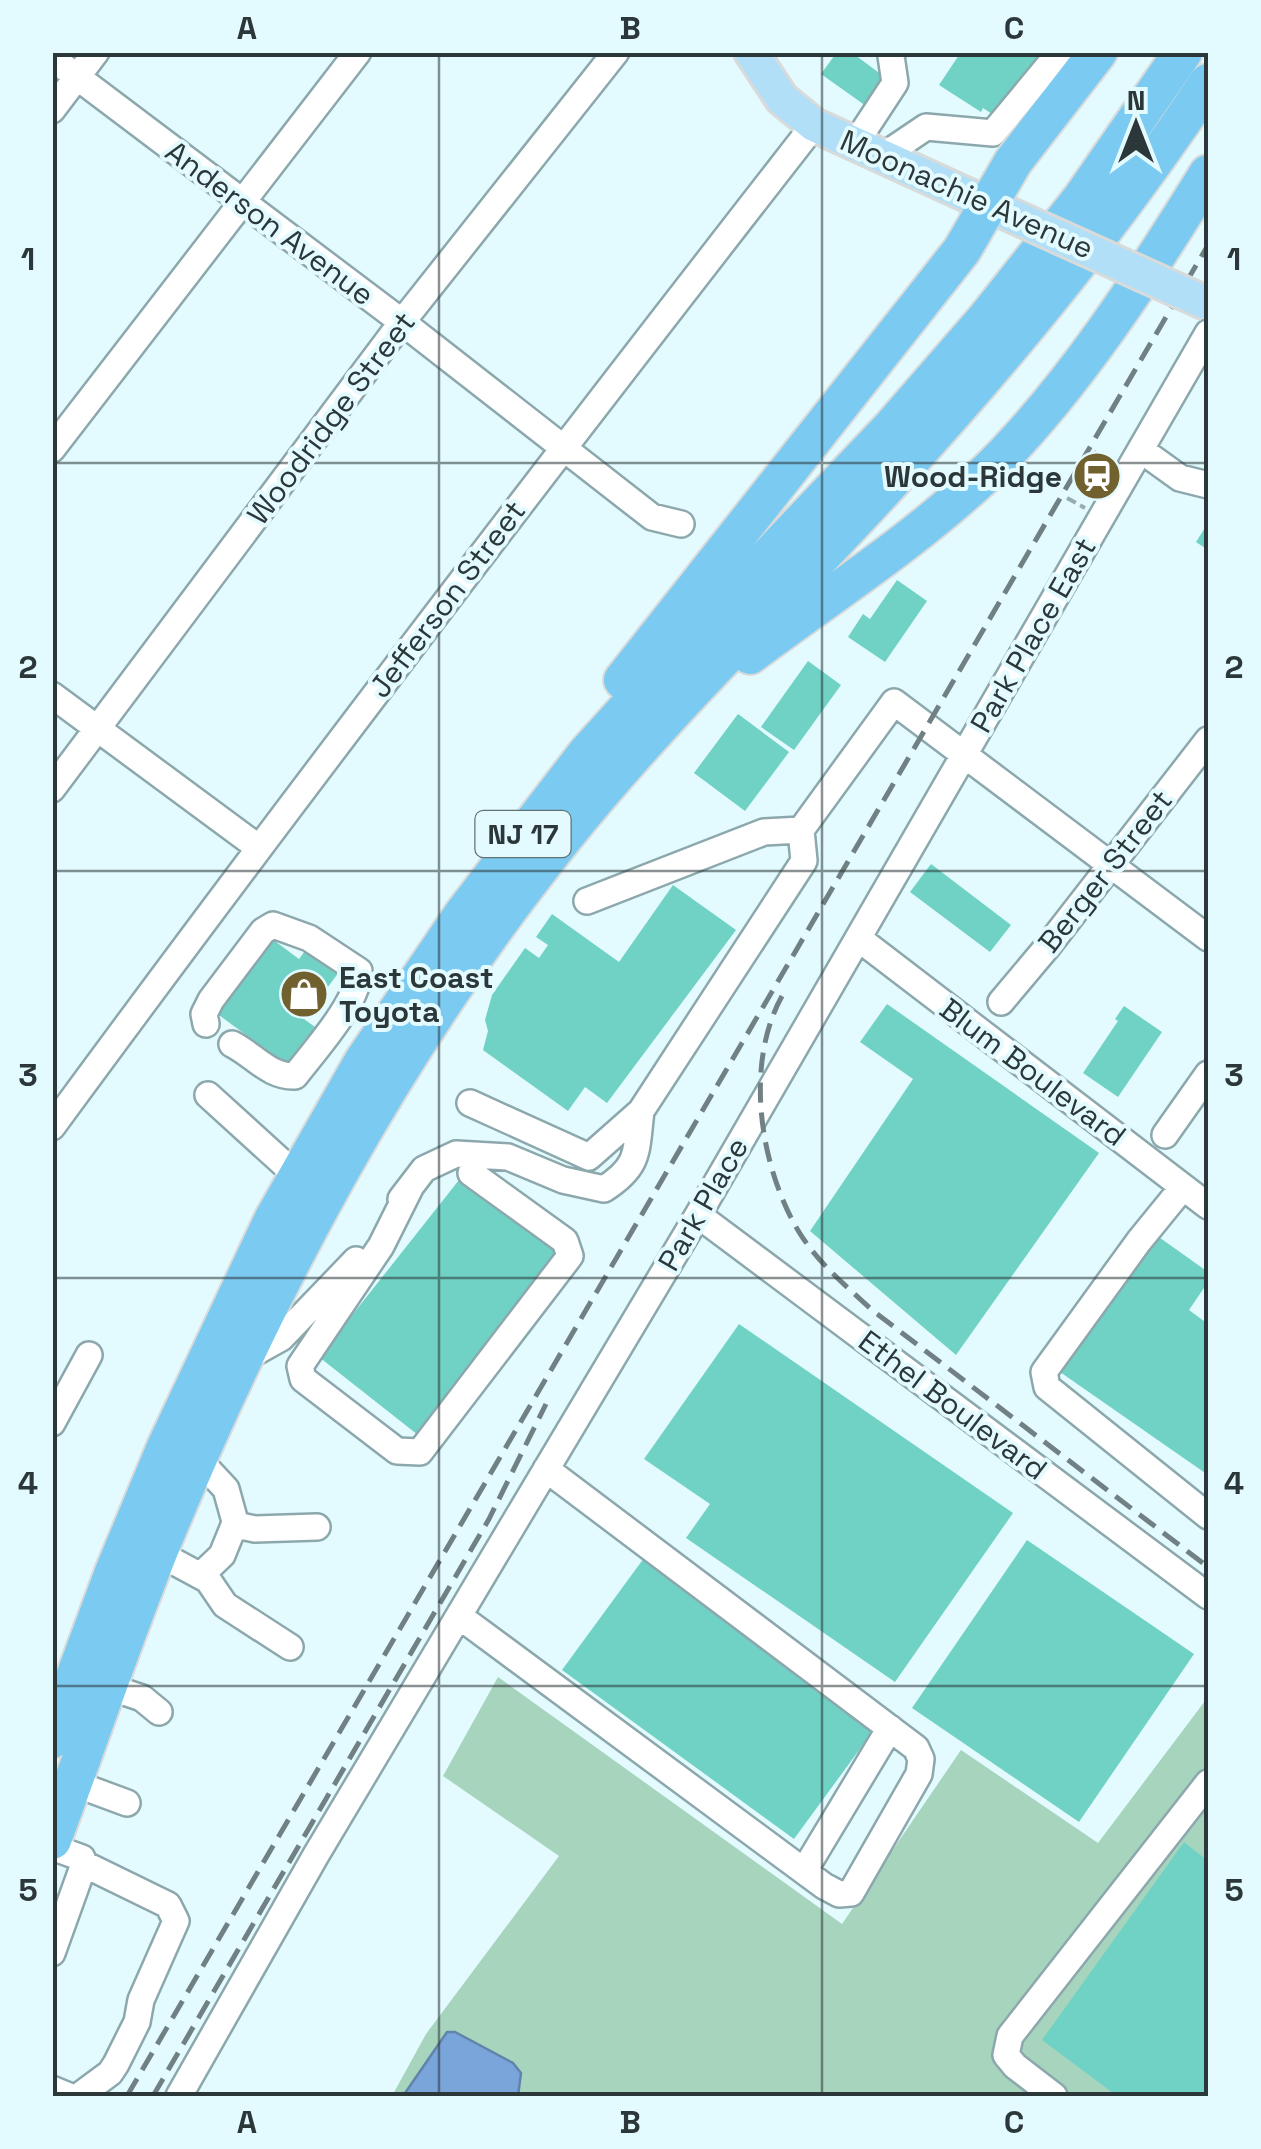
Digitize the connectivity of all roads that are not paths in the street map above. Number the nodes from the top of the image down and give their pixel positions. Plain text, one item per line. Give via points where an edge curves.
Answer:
1 (96, 52) edge
2 (358, 52) edge
3 (616, 52) edge
4 (752, 52) edge
5 (894, 52) edge
6 (1060, 52) edge
7 (1098, 52) edge
8 (1183, 52) edge
9 (52, 58) edge
10 (77, 77) junction
11 (1208, 83) edge
12 (52, 110) edge
13 (814, 125) junction
14 (869, 150) junction
15 (1208, 174) edge
16 (240, 202) junction
17 (989, 204) junction
18 (1145, 275) junction
19 (1208, 304) edge
20 (402, 322) junction
21 (1208, 333) edge
22 (562, 448) junction
23 (52, 450) edge
24 (1141, 450) junction
25 (1208, 485) edge
26 (682, 524) dead end
27 (52, 695) edge
28 (656, 726) junction
29 (97, 728) junction
30 (1208, 740) edge
31 (964, 755) junction
32 (52, 789) edge
33 (801, 830) junction
34 (259, 848) junction
35 (1109, 866) junction
36 (587, 900) dead end
37 (464, 913) junction
38 (858, 938) junction
39 (1208, 938) edge
40 (1000, 1002) dead end
41 (206, 1024) dead end
42 (232, 1044) dead end
43 (1208, 1074) edge
44 (208, 1095) dead end
45 (470, 1102) dead end
46 (641, 1112) junction
47 (52, 1128) edge
48 (1165, 1135) dead end
49 (471, 1173) dead end
50 (296, 1175) junction
51 (1184, 1187) junction
52 (410, 1188) junction
53 (1208, 1206) edge
54 (698, 1215) junction
55 (89, 1355) dead end
56 (243, 1360) junction
57 (52, 1423) edge
58 (198, 1459) junction
59 (546, 1470) junction
60 (1208, 1516) edge
61 (235, 1523) junction
62 (316, 1526) dead end
63 (158, 1553) junction
64 (201, 1575) junction
65 (1208, 1596) edge
66 (459, 1616) junction
67 (290, 1646) dead end
68 (109, 1687) junction
69 (159, 1712) dead end
70 (56, 1722) edge
71 (890, 1728) junction
72 (74, 1783) junction
73 (1208, 1783) edge
74 (127, 1803) dead end
75 (52, 1844) edge
76 (84, 1864) junction
77 (804, 1871) junction
78 (52, 1953) edge
79 (52, 2089) edge
80 (69, 2096) edge
81 (79, 2096) edge
82 (179, 2096) edge
83 (1054, 2096) edge

1 - 10 street
2 - 16 street
3 - 20 street, Woodridge Street
4 - 13 main road, Moonachie Avenue via 782,98
5 - 14 street via 895,83
6 - 14 street via 993,132 926,127
7 - 17 highway
8 - 37 highway, NJ 17 via 1082,198 985,320 587,753
9 - 10 street, Anderson Avenue
10 - 12 street
10 - 16 street, Anderson Avenue
11 - 28 highway, NJ 17 via 1018,340
13 - 14 main road, Moonachie Avenue
13 - 22 street, Jefferson Street
14 - 17 main road, Moonachie Avenue
15 - 18 highway
16 - 20 street, Anderson Avenue
16 - 23 street
17 - 18 main road, Moonachie Avenue, bridge
17 - 37 highway via 962,250 568,753
18 - 19 main road, Moonachie Avenue, bridge
18 - 28 highway via 983,476
20 - 22 street, Anderson Avenue
20 - 29 street, Woodridge Street
21 - 24 street, Park Place East
22 - 26 street, Anderson Avenue via 652,517
22 - 34 street, Jefferson Street
24 - 25 street via 1180,478
24 - 31 street, Park Place East
27 - 29 street
28 - 56 highway, NJ 17 via 560,841 391,1081 294,1250
29 - 32 street, Woodridge Street
29 - 34 street
30 - 35 street, Berger Street
31 - 33 street via 894,702
31 - 35 street
31 - 38 street, Park Place East
33 - 36 street via 764,832
33 - 46 street via 804,860
34 - 47 street, Jefferson Street
35 - 39 street
35 - 40 street, Berger Street
37 - 50 highway, NJ 17
38 - 51 street, Blum Boulevard
38 - 54 street, Park Place
41 - 42 street via 211,1000 273,924 359,971 348,1002 294,1076 279,1076
43 - 48 street
44 - 50 street
45 - 46 street via 589,1157
46 - 52 street via 626,1175 604,1189 508,1157 456,1154 424,1168
49 - 52 street via 565,1242 570,1256 420,1452 397,1451 303,1379 300,1366 381,1246
50 - 70 highway, NJ 17 via 166,1447
51 - 53 street, Blum Boulevard
51 - 60 street via 1044,1372 1047,1388
52 - 56 street via 362,1252 282,1338
54 - 59 street, Park Place
54 - 65 street, Ethel Boulevard
55 - 57 street
56 - 58 highway, NJ 17
58 - 61 street via 226,1489
58 - 63 highway, NJ 17
59 - 66 street, Park Place
59 - 71 street
61 - 62 street via 256,1529
61 - 64 street via 222,1555
63 - 64 street
63 - 68 highway, NJ 17
64 - 67 street via 226,1604
66 - 77 street
66 - 82 street, Park Place
68 - 69 street
68 - 72 highway, NJ 17
71 - 77 street
71 - 77 street via 916,1748 919,1774 850,1893 838,1894
72 - 74 street
72 - 75 highway, NJ 17
73 - 83 street via 1010,2036 1006,2055
75 - 76 street
76 - 78 street
76 - 81 street via 168,1904 176,1920 116,2064
79 - 80 street

